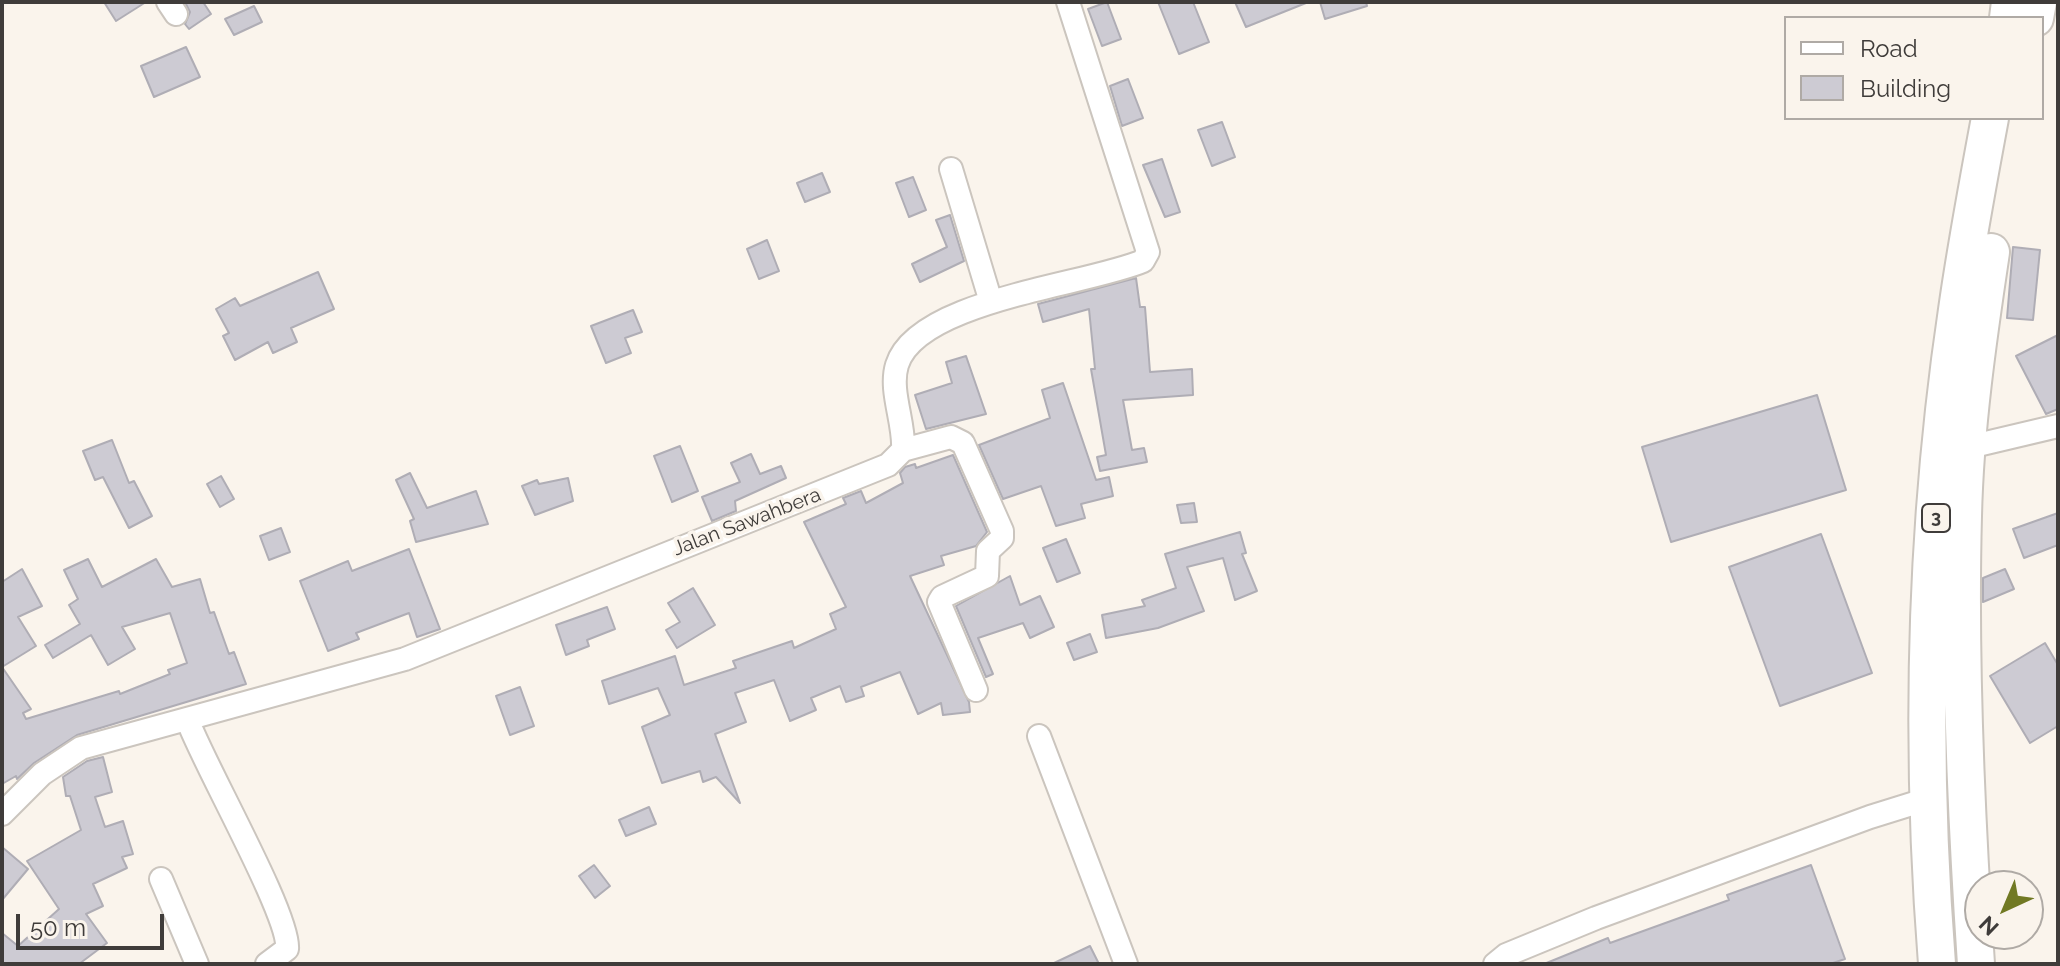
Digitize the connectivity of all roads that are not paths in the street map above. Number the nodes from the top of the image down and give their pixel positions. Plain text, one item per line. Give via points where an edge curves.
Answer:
1 (1068, 2) edge
2 (1990, 120) edge
3 (2015, 120) edge
4 (951, 169) dead end
5 (991, 302) junction
6 (1969, 316) junction
7 (2058, 426) edge
8 (1969, 447) junction
9 (903, 450) junction
10 (976, 690) dead end
11 (188, 721) junction
12 (1039, 736) dead end
13 (1931, 798) junction
14 (3, 810) edge
15 (161, 879) dead end
16 (197, 964) edge
17 (267, 964) edge
18 (1126, 964) edge
19 (1495, 964) edge
20 (1937, 964) edge
21 (1976, 964) edge

1 - 5 street via 1148,252 1129,267
2 - 6 main road, 3
3 - 6 main road, 3
4 - 5 street
5 - 9 street via 915,337 901,353 895,369
6 - 8 main road, 3
6 - 13 main road, 3 via 1936,510 1928,639
7 - 8 street
8 - 21 main road, 3 via 1962,635
9 - 10 street via 951,437 963,443 1002,531 986,556 987,576 939,602
9 - 11 street, Jalan Sawahbera via 871,473 435,648 368,672
11 - 14 street, Jalan Sawahbera via 69,754
11 - 17 street via 282,919 287,949
12 - 18 street
13 - 19 street via 1596,918
13 - 20 main road, 3
15 - 16 street

